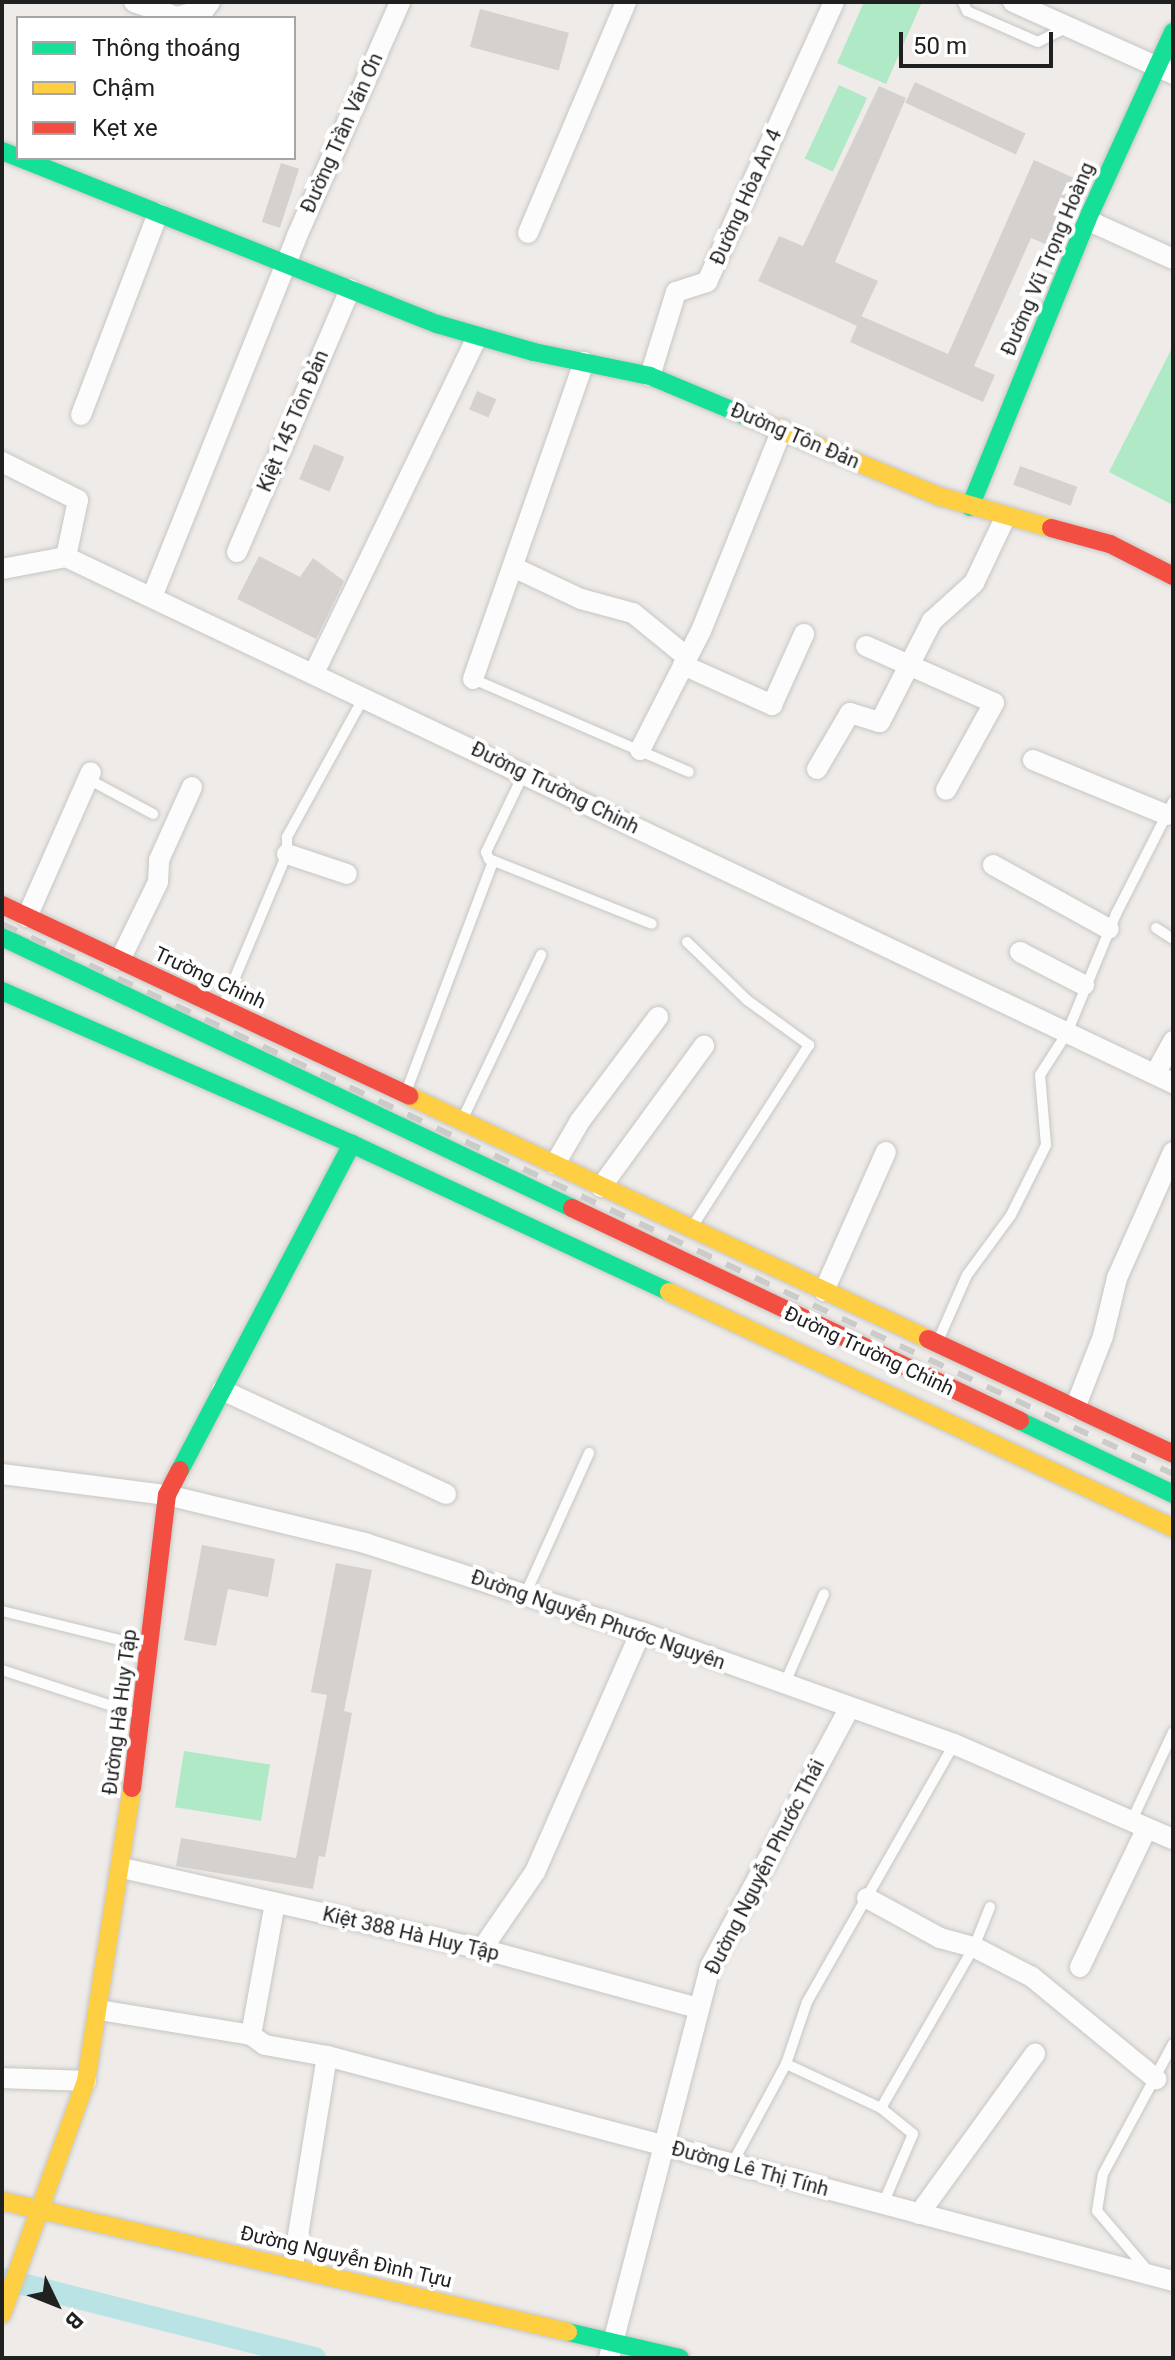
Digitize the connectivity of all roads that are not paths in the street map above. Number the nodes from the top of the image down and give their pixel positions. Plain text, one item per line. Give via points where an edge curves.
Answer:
1 (134, 2) edge
2 (210, 2) edge
3 (400, 2) edge
4 (626, 2) edge
5 (834, 2) edge
6 (963, 2) edge
7 (1013, 2) edge
8 (174, 16) edge
9 (181, 16) edge
10 (1068, 27) junction
11 (1171, 36) edge
12 (1165, 70) edge
13 (4, 157) edge
14 (158, 213) junction
15 (1087, 220) junction
16 (528, 233) dead end
17 (1173, 259) edge
18 (285, 264) junction
19 (350, 289) junction
20 (477, 338) junction
21 (584, 362) junction
22 (650, 376) junction
23 (81, 415) dead end
24 (782, 430) junction
25 (2, 462) edge
26 (970, 507) junction
27 (1005, 518) junction
28 (237, 552) dead end
29 (66, 557) junction
30 (513, 567) junction
31 (2, 569) edge
32 (1173, 576) edge
33 (152, 597) junction
34 (804, 634) dead end
35 (866, 646) dead end
36 (685, 661) junction
37 (912, 667) junction
38 (314, 673) junction
39 (473, 679) joint
40 (364, 697) junction
41 (640, 750) junction
42 (1033, 760) dead end
43 (817, 769) dead end
44 (689, 772) dead end
45 (524, 773) junction
46 (89, 775) joint
47 (192, 787) dead end
48 (946, 790) dead end
49 (1170, 808) edge
50 (153, 814) dead end
51 (287, 854) junction
52 (493, 862) junction
53 (993, 865) dead end
54 (347, 874) dead end
55 (2, 905) edge
56 (27, 917) junction
57 (652, 924) dead end
58 (1156, 928) dead end
59 (1109, 929) junction
60 (2, 937) edge
61 (1173, 939) edge
62 (687, 942) dead end
63 (1020, 952) dead end
64 (541, 955) dead end
65 (120, 960) junction
66 (1084, 985) junction
67 (2, 991) edge
68 (222, 1008) junction
69 (658, 1017) dead end
70 (1067, 1033) junction
71 (1173, 1041) edge
72 (704, 1046) dead end
73 (1164, 1078) edge
74 (402, 1092) junction
75 (462, 1120) junction
76 (352, 1144) junction
77 (886, 1152) dead end
78 (1173, 1152) edge
79 (555, 1164) junction
80 (601, 1187) junction
81 (690, 1228) junction
82 (824, 1291) junction
83 (937, 1343) junction
84 (222, 1390) junction
85 (1075, 1408) junction
86 (589, 1453) dead end
87 (1173, 1454) edge
88 (2, 1474) edge
89 (1172, 1493) edge
90 (446, 1494) dead end
91 (167, 1495) junction
92 (1169, 1526) edge
93 (824, 1594) dead end
94 (525, 1595) junction
95 (2, 1611) edge
96 (641, 1632) junction
97 (151, 1647) junction
98 (2, 1670) edge
99 (785, 1683) junction
100 (850, 1707) junction
101 (142, 1716) junction
102 (1173, 1732) edge
103 (954, 1744) junction
104 (1139, 1824) junction
105 (1173, 1839) edge
106 (122, 1868) junction
107 (867, 1898) junction
108 (275, 1903) junction
109 (990, 1907) dead end
110 (974, 1947) junction
111 (482, 1949) junction
112 (1080, 1967) dead end
113 (698, 2008) junction
114 (99, 2010) junction
115 (251, 2035) junction
116 (1173, 2044) edge
117 (1035, 2054) dead end
118 (327, 2056) junction
119 (786, 2064) junction
120 (2, 2078) edge
121 (1156, 2079) junction
122 (86, 2081) junction
123 (881, 2108) junction
124 (663, 2146) junction
125 (732, 2164) junction
126 (2, 2201) edge
127 (883, 2204) junction
128 (40, 2213) junction
129 (919, 2214) junction
130 (293, 2266) junction
131 (1173, 2270) edge
132 (1152, 2276) junction
133 (1173, 2281) edge
134 (2, 2314) edge
135 (611, 2351) edge
136 (680, 2358) edge

1 - 8 street
2 - 9 street via 204,10
3 - 18 street, Đường Trần Văn Ơn
4 - 16 street
5 - 22 street, Đường Hòa An 4 via 707,282 676,292
6 - 10 lane via 967,11 1038,42
7 - 10 street
10 - 12 street
11 - 12 main road, Đường Vũ Trọng Hoàng
12 - 15 main road, Đường Vũ Trọng Hoàng
13 - 14 main road, Đường Tôn Đản
14 - 18 main road, Đường Tôn Đản
14 - 23 street
15 - 17 street
15 - 26 main road, Đường Vũ Trọng Hoàng
18 - 19 main road, Đường Tôn Đản
18 - 33 street, Đường Trần Văn Ơn via 201,486
19 - 20 main road, Đường Tôn Đản
19 - 28 street, Kiệt 145 Tôn Đản
20 - 21 main road, Đường Tôn Đản
20 - 38 street
21 - 22 main road, Đường Tôn Đản
21 - 30 street
22 - 24 main road, Đường Tôn Đản
24 - 26 main road, Đường Tôn Đản
24 - 36 street
25 - 29 street via 78,500
26 - 27 main road, Đường Tôn Đản
27 - 32 main road, Đường Tôn Đản via 1110,544
27 - 37 street via 974,583 932,621
29 - 31 street
29 - 33 street, Đường Trường Chinh
30 - 36 street via 581,599 633,613
30 - 39 street
33 - 38 street, Đường Trường Chinh
34 - 36 street via 772,705
35 - 37 street
36 - 41 street
37 - 43 street via 880,722 850,713
37 - 48 street via 994,703
38 - 40 street, Đường Trường Chinh
39 - 41 lane
40 - 45 street, Đường Trường Chinh
40 - 51 lane via 287,837
41 - 44 lane
42 - 49 street
45 - 52 lane via 486,852
45 - 70 street, Đường Trường Chinh
46 - 50 lane
46 - 56 street
47 - 65 street via 159,860 158,882
49 - 59 lane
51 - 54 street
51 - 68 lane
52 - 57 lane
52 - 74 lane
53 - 59 street
55 - 56 main road, Trường Chinh
56 - 65 main road, Trường Chinh
58 - 61 lane
59 - 66 lane
60 - 89 main road, Đường Trường Chinh
62 - 81 lane via 747,1000 809,1045
63 - 66 street
64 - 75 lane
65 - 68 main road, Trường Chinh
66 - 70 lane
67 - 76 main road, Đường Trường Chinh
68 - 74 main road, Trường Chinh
69 - 79 street via 580,1121
70 - 73 street, Đường Trường Chinh
70 - 83 lane via 1040,1075 1046,1145 1011,1215 967,1275
71 - 73 street
72 - 80 street
74 - 75 main road, Đường Trường Chinh
75 - 79 main road, Đường Trường Chinh
76 - 84 main road, Đường Hà Huy Tập
76 - 92 main road, Đường Trường Chinh
77 - 82 street
78 - 85 street via 1117,1278 1103,1336
79 - 80 main road, Đường Trường Chinh
80 - 81 main road, Đường Trường Chinh
81 - 82 main road, Đường Trường Chinh
82 - 83 main road, Đường Trường Chinh
83 - 85 main road, Đường Trường Chinh
84 - 90 street
84 - 91 main road, Đường Hà Huy Tập
85 - 87 main road, Đường Trường Chinh
86 - 94 lane
88 - 91 street, Đường Nguyễn Phước Nguyên
91 - 94 street, Đường Nguyễn Phước Nguyên via 365,1543
91 - 97 main road, Đường Hà Huy Tập
93 - 99 lane
94 - 96 street, Đường Nguyễn Phước Nguyên
95 - 97 lane
96 - 99 street, Đường Nguyễn Phước Nguyên
96 - 111 street via 535,1872
97 - 101 main road, Đường Hà Huy Tập
98 - 101 lane
99 - 100 street, Đường Nguyễn Phước Nguyên
100 - 103 street, Đường Nguyễn Phước Nguyên
100 - 113 street, Đường Nguyễn Phước Thái via 710,1967
101 - 106 main road, Đường Hà Huy Tập
102 - 104 lane
103 - 104 street, Đường Nguyễn Phước Nguyên
103 - 107 lane
104 - 105 street, Đường Nguyễn Phước Nguyên
104 - 112 street
106 - 108 street, Kiệt 388 Hà Huy Tập
106 - 114 main road, Đường Hà Huy Tập
107 - 110 street via 940,1938
107 - 119 lane via 807,2002
108 - 111 street, Kiệt 388 Hà Huy Tập
108 - 115 street
109 - 110 lane
110 - 121 street via 1032,1977
110 - 123 lane
111 - 113 street, Kiệt 388 Hà Huy Tập
113 - 124 street, Đường Nguyễn Phước Thái
114 - 115 street, Đường Lê Thị Tính
114 - 122 main road, Đường Hà Huy Tập
115 - 118 street, Đường Lê Thị Tính via 265,2045
116 - 121 lane
117 - 129 street
118 - 124 street, Đường Lê Thị Tính
118 - 130 street
119 - 123 lane
119 - 125 lane
120 - 122 street
121 - 132 lane via 1103,2174 1097,2211
122 - 128 main road, Đường Hà Huy Tập
123 - 127 lane via 913,2134
124 - 125 street, Đường Lê Thị Tính
124 - 135 street, Đường Nguyễn Phước Thái
125 - 127 street, Đường Lê Thị Tính
126 - 128 main road, Đường Nguyễn Đình Tựu
127 - 129 street, Đường Lê Thị Tính
128 - 130 main road, Đường Nguyễn Đình Tựu
128 - 134 main road, Đường Hà Huy Tập
129 - 132 street, Đường Lê Thị Tính
130 - 135 main road, Đường Nguyễn Đình Tựu
131 - 132 street
132 - 133 street, Đường Lê Thị Tính
135 - 136 main road, Đường Nguyễn Đình Tựu

